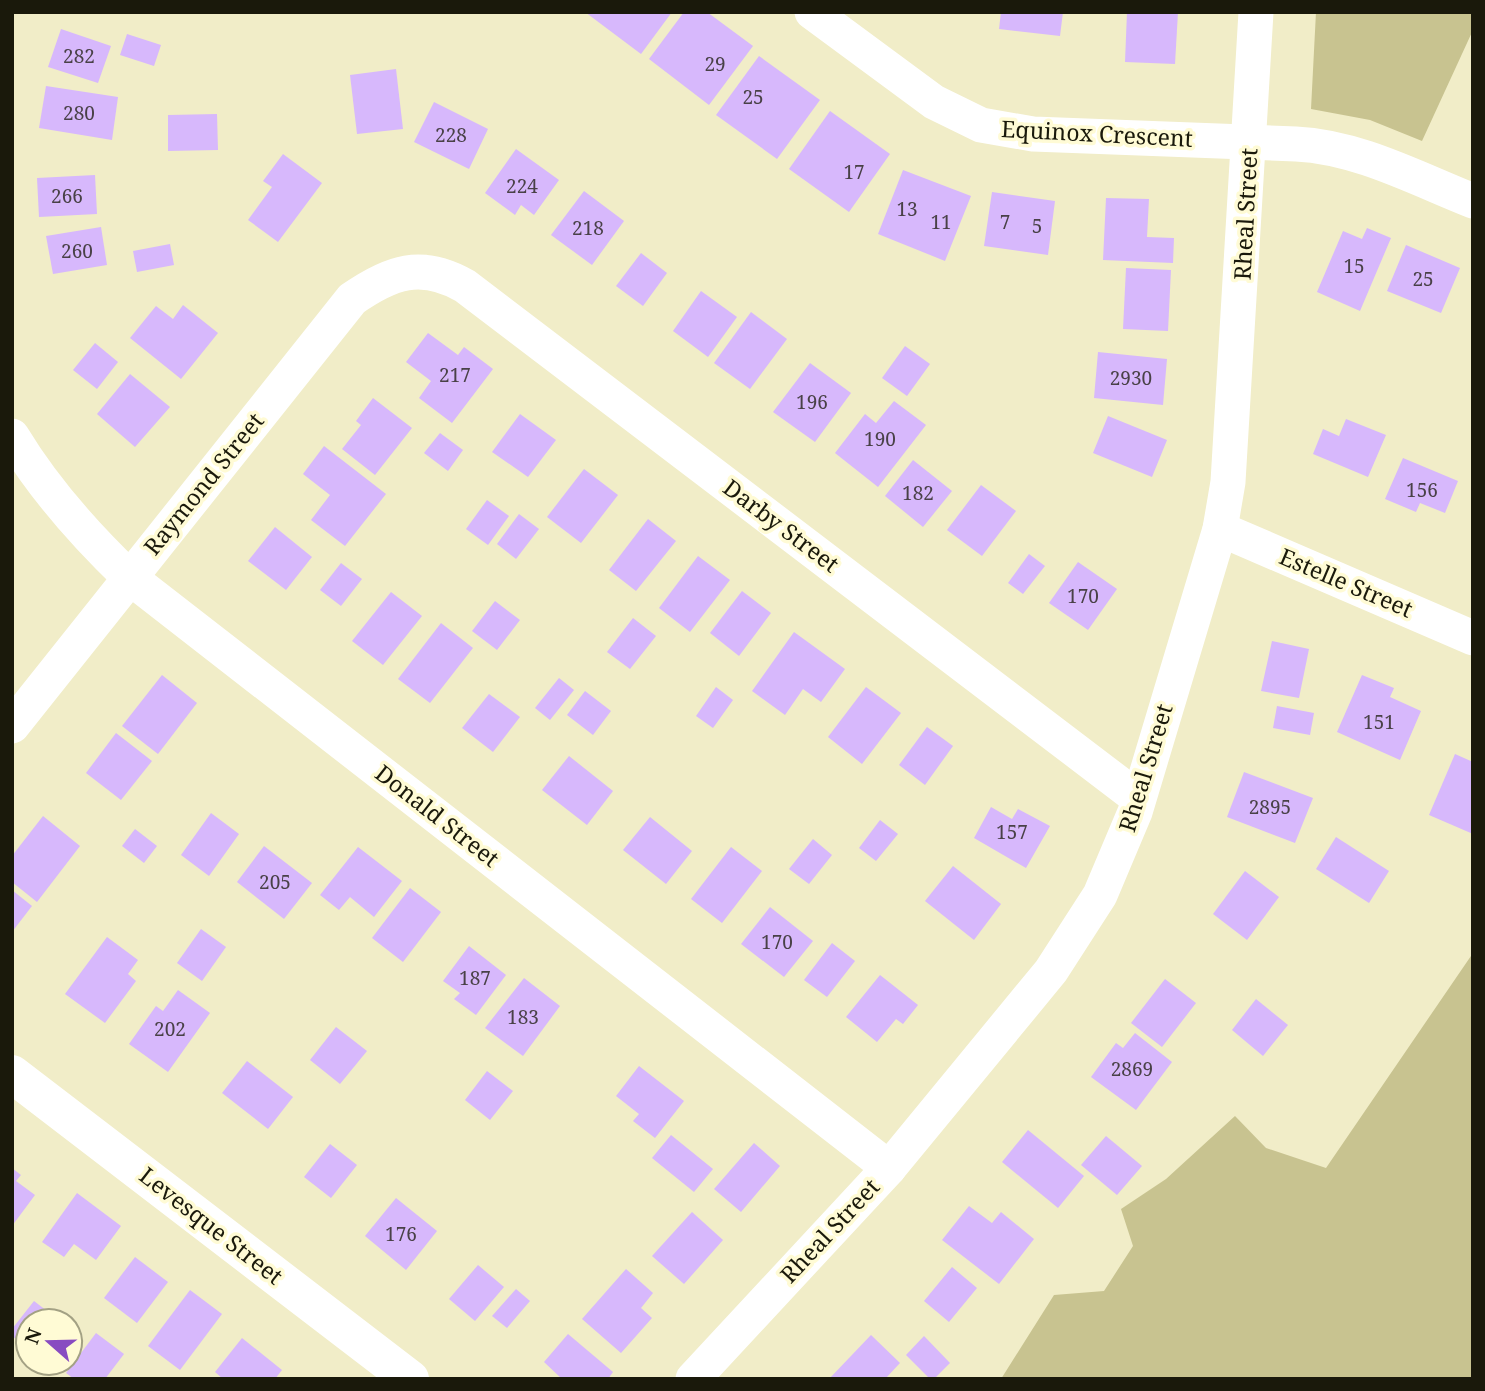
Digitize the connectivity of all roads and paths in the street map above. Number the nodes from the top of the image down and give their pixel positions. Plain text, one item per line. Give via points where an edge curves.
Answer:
1 (812, 12) edge
2 (1256, 12) edge
3 (1250, 142) junction
4 (1473, 201) edge
5 (416, 271) joint
6 (12, 436) edge
7 (1220, 529) junction
8 (129, 577) junction
9 (1473, 638) edge
10 (12, 726) edge
11 (1138, 798) junction
12 (12, 1074) edge
13 (889, 1168) junction
14 (410, 1379) edge
15 (693, 1379) edge

1 - 3 street, Equinox Crescent via 934,102 981,125 1033,134
2 - 3 street, Rheal Street
3 - 4 street, Equinox Crescent via 1309,144 1358,154
3 - 7 street, Rheal Street via 1231,450
5 - 8 street, Raymond Street via 373,284 352,299
5 - 11 street, Darby Street via 447,276 465,286
6 - 8 street, Donald Street via 57,502
7 - 9 street, Estelle Street
7 - 11 street, Rheal Street
8 - 10 street, Raymond Street
8 - 13 street, Donald Street
11 - 13 street, Rheal Street via 1119,852 1079,932 993,1045
12 - 14 street, Levesque Street
13 - 15 street, Rheal Street

